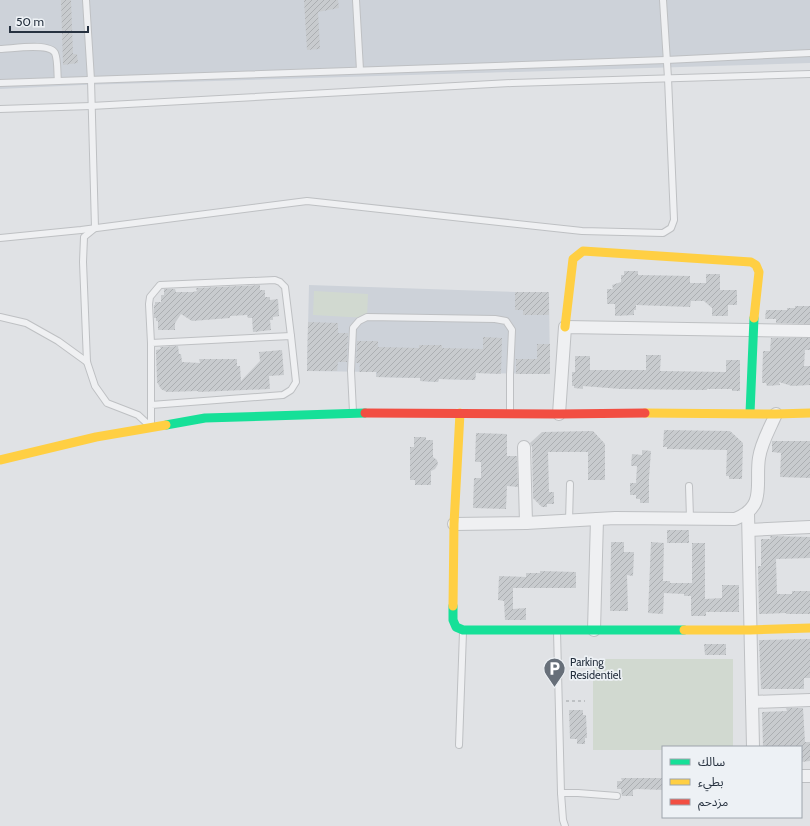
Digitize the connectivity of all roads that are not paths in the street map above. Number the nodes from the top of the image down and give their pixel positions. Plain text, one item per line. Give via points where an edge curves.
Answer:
1 (86, 0) edge
2 (356, 0) edge
3 (663, 0) edge
4 (0, 49) edge
5 (810, 54) edge
6 (666, 60) junction
7 (360, 70) junction
8 (810, 74) edge
9 (668, 78) junction
10 (91, 80) junction
11 (58, 81) junction
12 (0, 83) edge
13 (91, 106) junction
14 (0, 109) edge
15 (95, 228) junction
16 (0, 238) edge
17 (0, 317) edge
18 (565, 327) junction
19 (753, 330) junction
20 (810, 331) edge
21 (291, 336) junction
22 (151, 343) junction
23 (87, 362) junction
24 (151, 405) junction
25 (353, 413) junction
26 (460, 413) junction
27 (750, 413) junction
28 (810, 413) edge
29 (510, 414) junction
30 (559, 414) junction
31 (776, 414) junction
32 (151, 426) junction
33 (524, 447) dead end
34 (0, 460) edge
35 (570, 484) dead end
36 (689, 486) dead end
37 (748, 513) junction
38 (690, 518) junction
39 (597, 520) junction
40 (569, 521) junction
41 (526, 523) junction
42 (454, 524) junction
43 (810, 527) edge
44 (749, 530) junction
45 (810, 628) edge
46 (463, 630) junction
47 (557, 630) junction
48 (594, 630) junction
49 (750, 630) junction
50 (810, 700) edge
51 (752, 702) junction
52 (459, 745) dead end
53 (753, 746) edge
54 (561, 793) junction
55 (617, 796) dead end
56 (565, 826) edge

1 - 10 lane
2 - 7 lane
3 - 6 lane
4 - 11 lane via 52,49 56,54
5 - 6 lane
6 - 7 lane
6 - 9 lane
7 - 10 lane
8 - 9 lane
9 - 13 lane via 512,83
9 - 15 lane via 674,220 671,228 663,233 582,230 306,201
10 - 11 lane
10 - 13 lane
11 - 12 lane
13 - 14 lane
13 - 15 lane
15 - 16 lane
15 - 23 lane via 84,237
17 - 23 lane via 26,323 58,341
18 - 19 street
18 - 19 street via 573,259 583,251 751,262 759,272
18 - 30 street
19 - 20 street
19 - 27 street
21 - 22 lane
21 - 22 lane via 284,287 280,282 275,280 168,284 160,285 150,297
21 - 24 lane via 296,382 291,390 283,395
22 - 24 lane
23 - 32 lane via 95,386 107,403 138,415
24 - 32 lane
25 - 26 street
25 - 29 lane via 351,371 354,328 367,317 506,321 512,330
25 - 32 street via 205,418
26 - 29 street
26 - 42 street
27 - 30 street
27 - 31 street
28 - 31 street
29 - 30 street
31 - 37 street via 759,458 757,499
32 - 34 street
33 - 41 street
35 - 40 lane
36 - 38 lane
37 - 38 street via 735,519
37 - 44 street
38 - 39 street
39 - 40 street
39 - 48 street
40 - 41 street
41 - 42 street
42 - 46 street via 453,620 456,627
43 - 44 street
44 - 49 street
45 - 49 street
46 - 47 street
46 - 52 lane
47 - 48 street
47 - 54 lane
48 - 49 street
49 - 51 street
50 - 51 street
51 - 53 street
54 - 55 lane
54 - 56 lane

